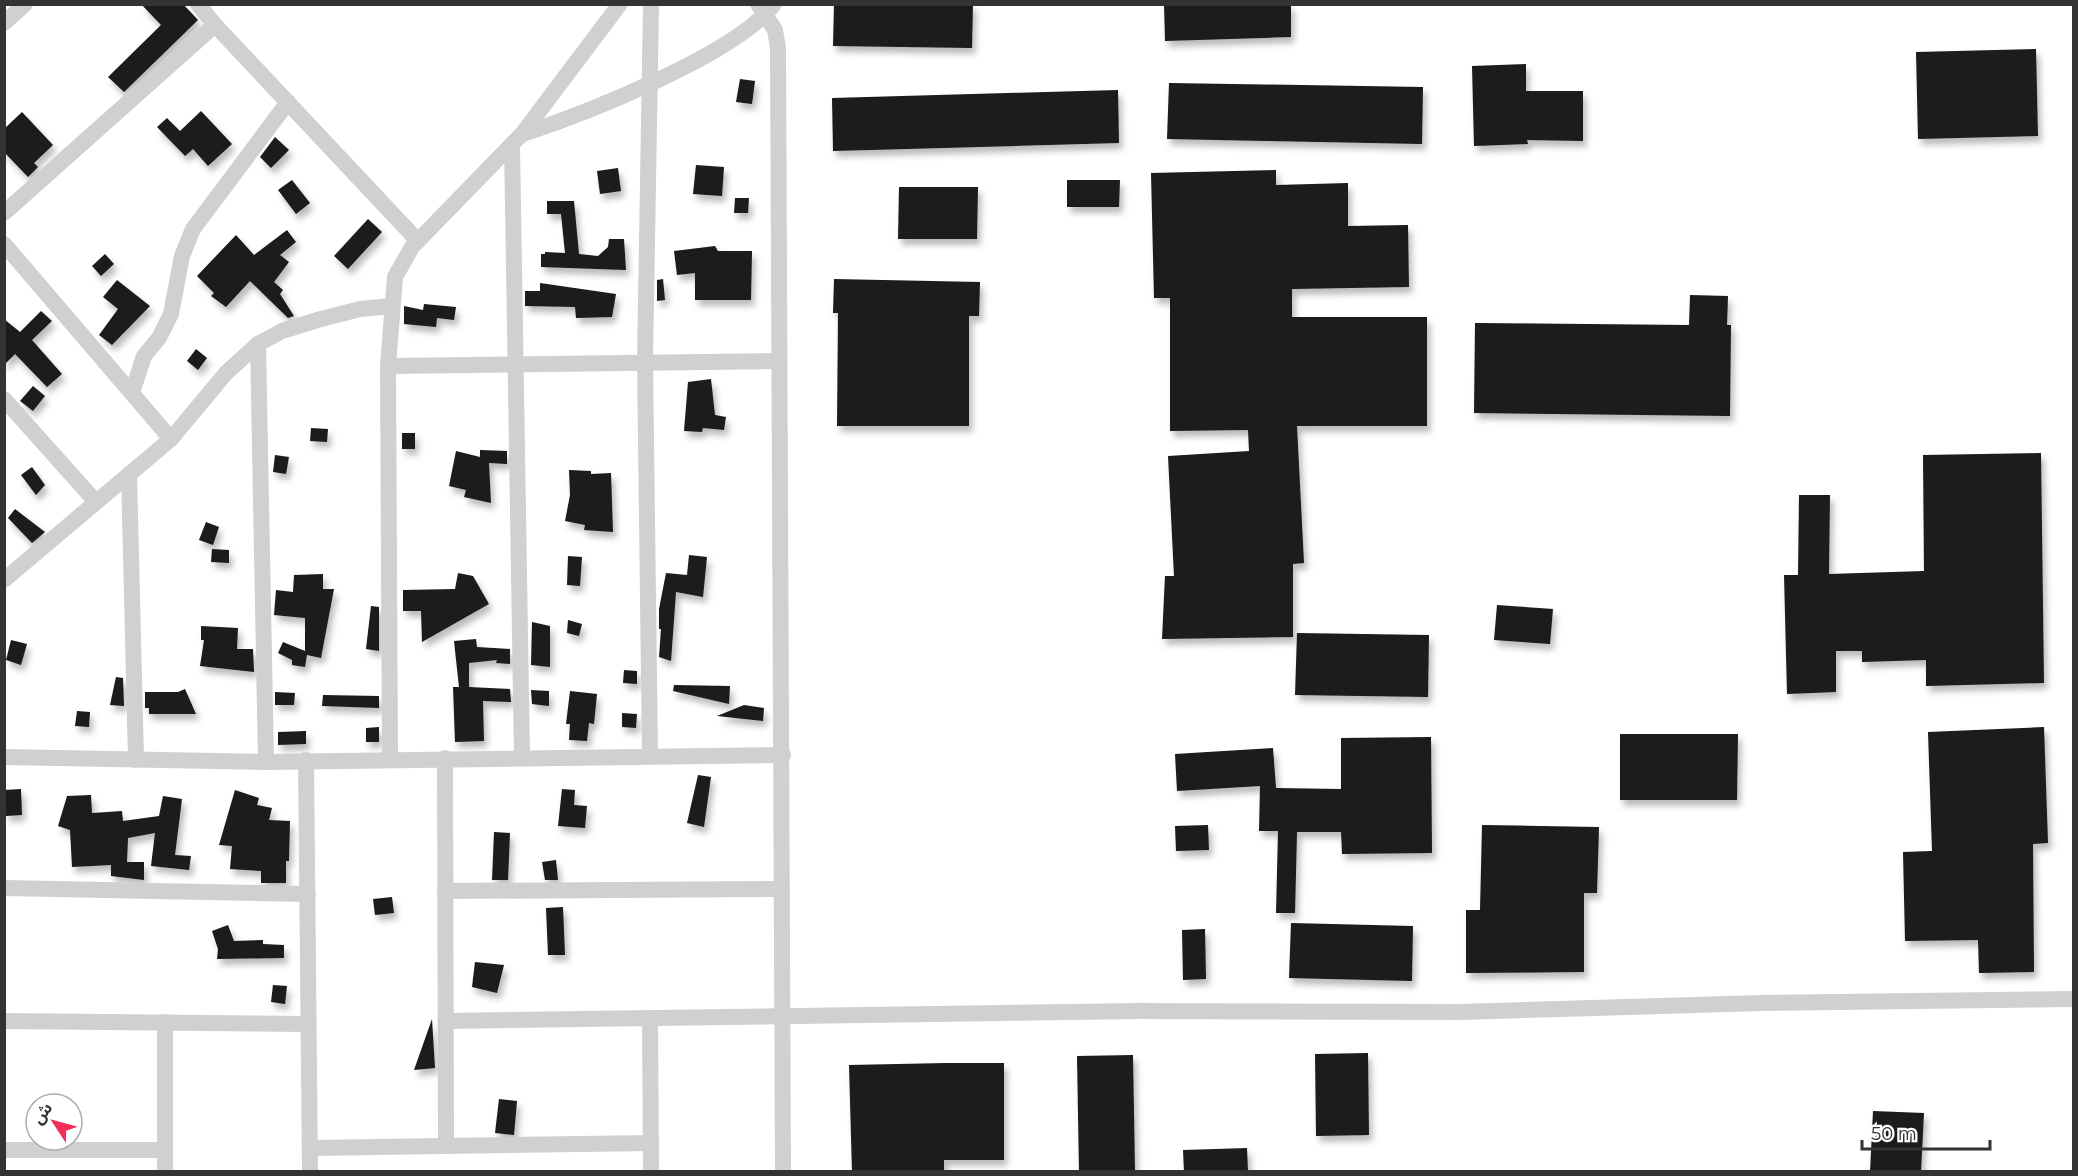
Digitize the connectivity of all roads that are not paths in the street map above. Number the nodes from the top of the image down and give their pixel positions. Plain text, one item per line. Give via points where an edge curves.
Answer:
1 (25, 4) edge
2 (198, 4) edge
3 (620, 4) edge
4 (651, 4) edge
5 (766, 8) edge
6 (4, 24) edge
7 (215, 25) junction
8 (650, 83) junction
9 (288, 102) junction
10 (517, 140) junction
11 (4, 213) edge
12 (418, 241) junction
13 (4, 244) edge
14 (391, 306) junction
15 (258, 344) junction
16 (645, 361) junction
17 (779, 361) junction
18 (388, 366) junction
19 (515, 366) junction
20 (132, 393) junction
21 (4, 399) edge
22 (171, 439) junction
23 (129, 474) junction
24 (96, 502) junction
25 (4, 580) edge
26 (650, 755) junction
27 (783, 755) junction
28 (4, 757) edge
29 (522, 757) junction
30 (444, 758) junction
31 (390, 759) junction
32 (136, 760) junction
33 (306, 760) junction
34 (266, 762) junction
35 (4, 888) edge
36 (782, 889) junction
37 (446, 891) junction
38 (308, 894) junction
39 (2073, 999) edge
40 (780, 1016) junction
41 (650, 1018) junction
42 (4, 1021) edge
43 (447, 1021) junction
44 (165, 1022) junction
45 (307, 1024) junction
46 (651, 1143) junction
47 (446, 1145) junction
48 (310, 1148) junction
49 (4, 1150) edge
50 (165, 1150) junction
51 (165, 1172) edge
52 (310, 1172) edge
53 (651, 1172) edge
54 (783, 1172) edge

1 - 6 street
2 - 7 street
3 - 10 street
4 - 8 street
5 - 8 street via 732,40
5 - 17 street via 778,48
7 - 9 street
7 - 11 street
8 - 10 street
8 - 16 street
9 - 12 street
9 - 20 street via 189,237 171,314 144,356
10 - 12 street
10 - 19 street
12 - 14 street via 395,277
13 - 20 street
14 - 15 street via 321,319 282,331
14 - 18 street
15 - 22 street via 226,373
15 - 34 street
16 - 17 street
16 - 19 street
16 - 26 street
17 - 27 street
18 - 19 street
18 - 31 street
19 - 29 street
20 - 22 street
21 - 24 street
22 - 23 street
23 - 24 street
23 - 32 street
24 - 25 street
26 - 27 street
26 - 29 street
27 - 36 street
28 - 32 street
29 - 30 street
30 - 31 street
30 - 37 street
31 - 33 street
32 - 34 street
33 - 34 street
33 - 38 street
35 - 38 street
36 - 37 street
36 - 40 street
37 - 43 street
38 - 45 street
39 - 40 street via 1461,1012
40 - 41 street
40 - 54 street
41 - 43 street
41 - 46 street
42 - 44 street
43 - 47 street
44 - 45 street
44 - 50 street
45 - 48 street
46 - 47 street
46 - 53 street
47 - 48 street
48 - 52 street
49 - 50 street
50 - 51 street

